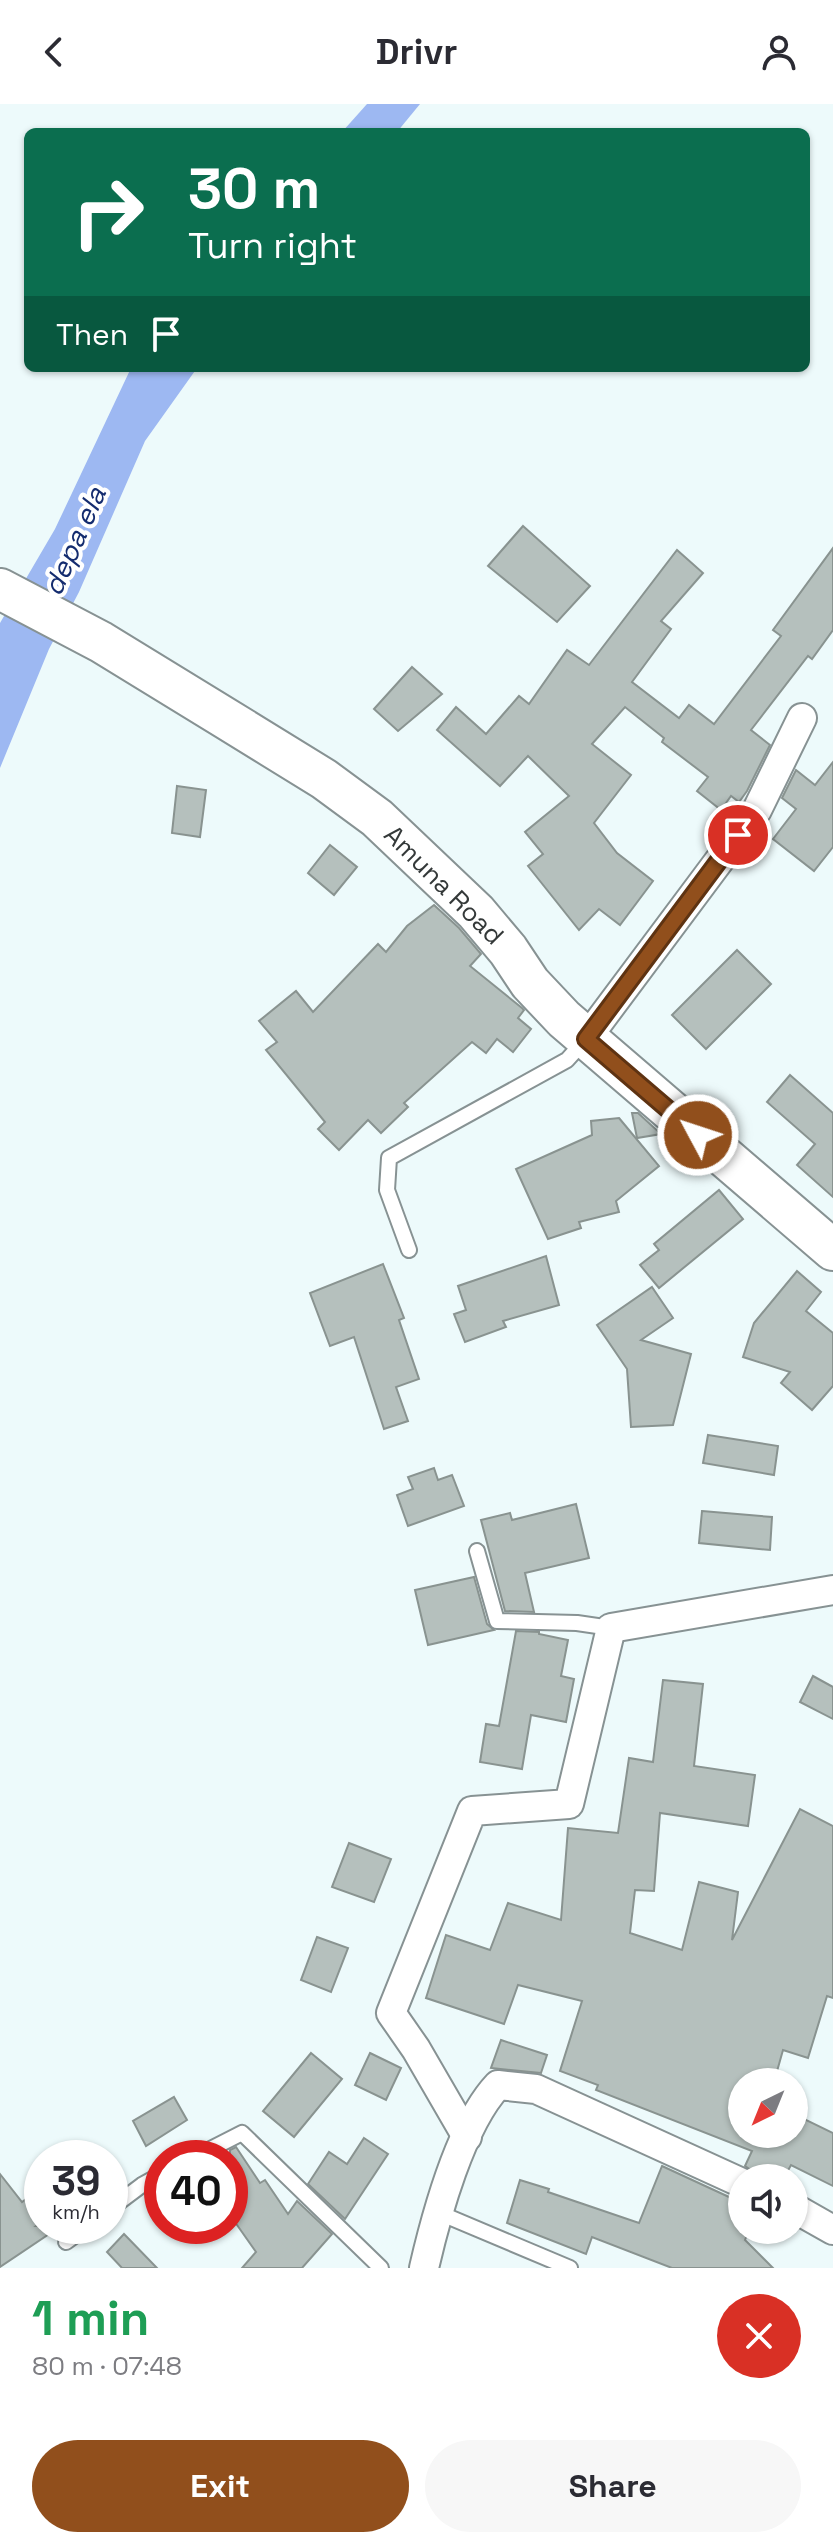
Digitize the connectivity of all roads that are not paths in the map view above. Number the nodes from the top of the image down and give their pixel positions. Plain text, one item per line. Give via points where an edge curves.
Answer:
1 (0, 589) edge
2 (802, 718) dead end
3 (586, 1039) junction
4 (409, 1250) dead end
5 (833, 1250) edge
6 (477, 1551) dead end
7 (833, 1590) edge
8 (611, 1628) junction
9 (467, 2137) junction
10 (228, 2140) edge
11 (728, 2177) edge
12 (437, 2212) junction
13 (808, 2216) edge
14 (833, 2230) edge
15 (381, 2268) edge
16 (424, 2268) edge
17 (570, 2268) edge

1 - 3 street, Amuna Road via 101,642 324,779 377,818 476,912 530,983
2 - 3 street via 757,810
3 - 4 lane via 567,1060 389,1158 387,1190
3 - 5 street, Amuna Road
6 - 8 lane via 497,1621
7 - 8 street
8 - 9 street via 569,1804 472,1811 391,2013
9 - 11 street via 498,2085 536,2089
9 - 12 street
10 - 15 lane via 242,2133
12 - 16 street
12 - 17 lane
13 - 14 street

